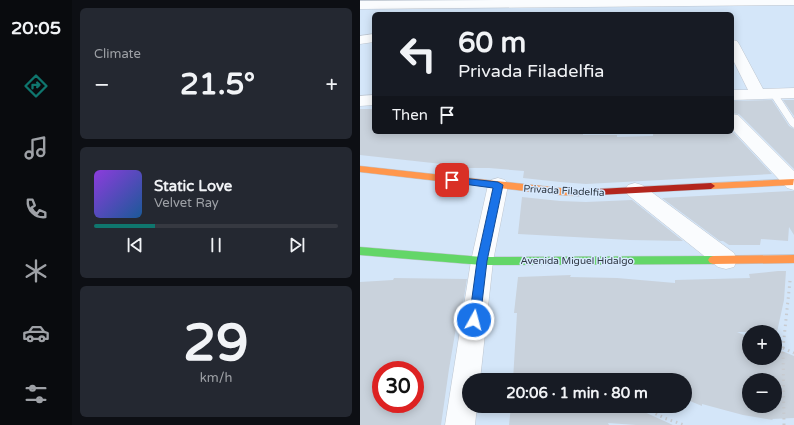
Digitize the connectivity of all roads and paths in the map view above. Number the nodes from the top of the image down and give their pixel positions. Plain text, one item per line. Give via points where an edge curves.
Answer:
1 (709, 1) edge
2 (794, 1) edge
3 (606, 2) edge
4 (360, 5) edge
5 (438, 6) edge
6 (617, 12) edge
7 (715, 12) edge
8 (372, 38) edge
9 (360, 40) edge
10 (734, 47) edge
11 (794, 93) edge
12 (734, 94) edge
13 (766, 94) junction
14 (372, 100) edge
15 (360, 101) edge
16 (734, 121) edge
17 (794, 125) edge
18 (360, 169) edge
19 (794, 183) edge
20 (498, 185) junction
21 (635, 190) junction
22 (360, 251) edge
23 (793, 259) edge
24 (726, 260) junction
25 (482, 261) junction
26 (783, 348) junction
27 (794, 353) edge
28 (654, 413) edge
29 (460, 425) edge
30 (684, 425) edge
31 (784, 425) edge

1 - 2 street
1 - 3 street
1 - 7 street
3 - 5 street
3 - 6 street
4 - 5 street
8 - 9 street
10 - 13 street
11 - 13 street
12 - 13 street
13 - 17 lane
14 - 15 street
16 - 19 street
18 - 20 street, Privada Filadelfia
19 - 21 street, Privada Filadelfia
20 - 21 street, Privada Filadelfia via 560,192
20 - 25 street
21 - 24 street
22 - 25 street, Avenida Miguel Hidalgo
23 - 24 street, Avenida Miguel Hidalgo
23 - 26 path
24 - 25 street, Avenida Miguel Hidalgo
25 - 29 street
26 - 27 path
26 - 31 path
28 - 30 path

